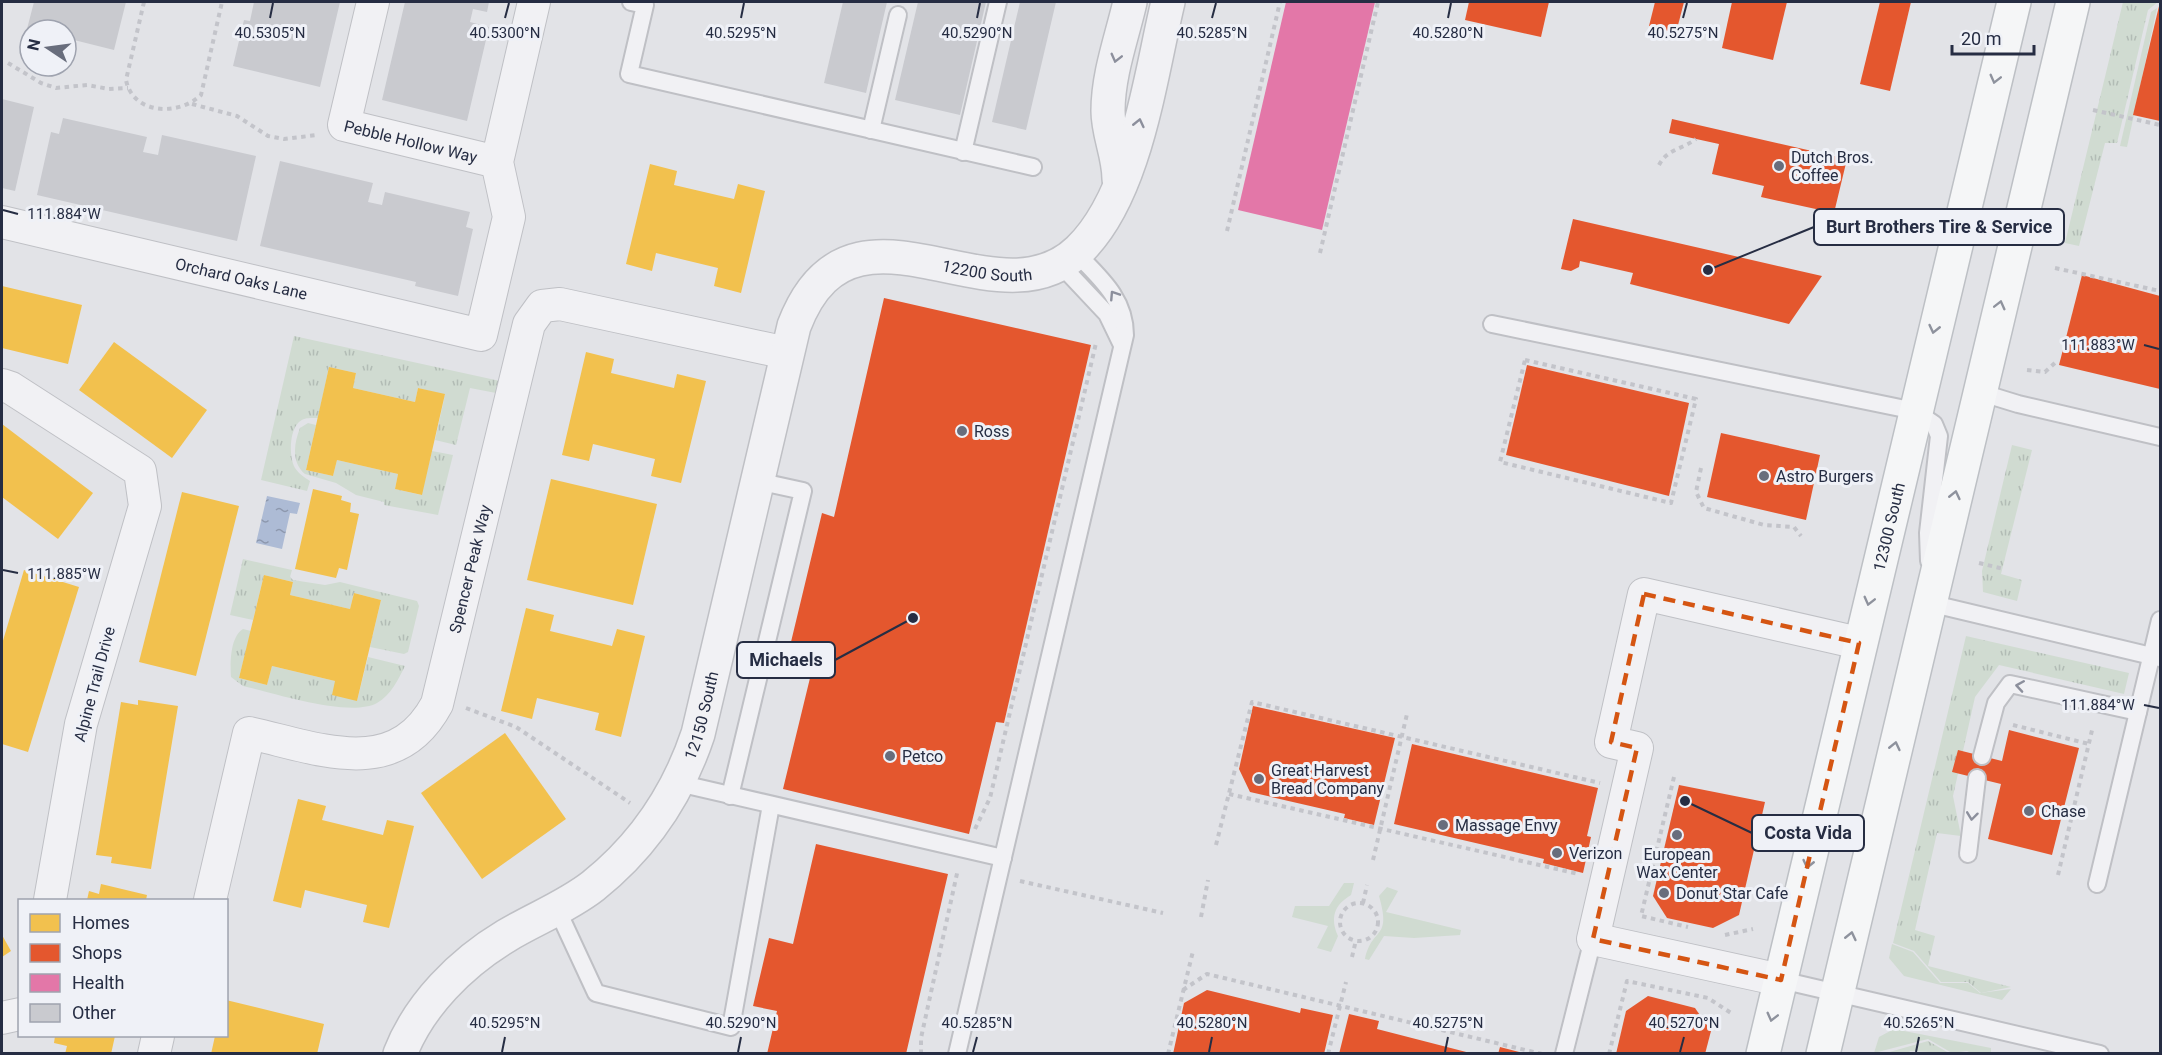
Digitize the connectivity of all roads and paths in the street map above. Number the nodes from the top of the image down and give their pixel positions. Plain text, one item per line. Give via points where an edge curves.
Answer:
1 (144, 2) edge
2 (222, 2) edge
3 (373, 2) edge
4 (534, 2) edge
5 (631, 2) edge
6 (998, 2) edge
7 (1130, 2) edge
8 (1168, 2) edge
9 (1280, 2) edge
10 (1378, 2) edge
11 (2014, 2) edge
12 (2073, 2) edge
13 (898, 15) dead end
14 (8, 63) dead end
15 (128, 88) junction
16 (192, 104) junction
17 (2093, 110) dead end
18 (2160, 125) edge
19 (871, 130) junction
20 (327, 136) dead end
21 (1696, 139) dead end
22 (963, 152) junction
23 (497, 162) junction
24 (1659, 165) dead end
25 (1033, 168) dead end
26 (1116, 199) junction
27 (2, 222) edge
28 (1227, 231) dead end
29 (1320, 253) dead end
30 (1068, 258) junction
31 (2055, 268) dead end
32 (832, 271) joint
33 (2160, 291) edge
34 (1492, 324) dead end
35 (1098, 336) dead end
36 (787, 353) junction
37 (1525, 360) joint
38 (2057, 361) dead end
39 (2027, 370) dead end
40 (2, 385) edge
41 (1979, 392) junction
42 (1915, 411) junction
43 (2160, 437) edge
44 (1701, 468) dead end
45 (757, 481) junction
46 (1801, 536) dead end
47 (1979, 563) dead end
48 (2004, 569) dead end
49 (1929, 603) junction
50 (2160, 620) edge
51 (1859, 643) junction
52 (2156, 657) edge
53 (439, 695) junction
54 (2138, 712) junction
55 (1407, 714) dead end
56 (1992, 719) junction
57 (2093, 726) dead end
58 (1402, 737) junction
59 (2089, 744) junction
60 (1982, 756) dead end
61 (1674, 777) dead end
62 (1977, 778) dead end
63 (678, 783) junction
64 (1607, 784) dead end
65 (1229, 794) junction
66 (730, 796) junction
67 (771, 805) junction
68 (656, 820) junction
69 (1381, 828) junction
70 (1216, 846) dead end
71 (965, 849) junction
72 (1968, 854) dead end
73 (1003, 858) junction
74 (1373, 860) dead end
75 (2058, 875) dead end
76 (1586, 876) dead end
77 (1010, 879) dead end
78 (1208, 880) dead end
79 (2097, 884) dead end
80 (1367, 885) dead end
81 (50, 899) edge
82 (210, 899) edge
83 (1363, 903) junction
84 (557, 909) junction
85 (1163, 913) dead end
86 (1202, 917) dead end
87 (1694, 928) dead end
88 (1753, 929) dead end
89 (1716, 933) dead end
90 (1593, 939) junction
91 (1356, 940) junction
92 (1193, 951) dead end
93 (1352, 957) dead end
94 (1781, 980) junction
95 (1346, 982) dead end
96 (1183, 990) junction
97 (1837, 992) junction
98 (1340, 1006) junction
99 (1731, 1013) dead end
100 (18, 1014) edge
101 (2, 1018) edge
102 (158, 1037) edge
103 (154, 1053) edge
104 (400, 1053) edge
105 (921, 1053) edge
106 (957, 1053) edge
107 (1168, 1053) edge
108 (1328, 1053) edge
109 (1542, 1053) edge
110 (1564, 1053) edge
111 (1609, 1053) edge
112 (1763, 1053) edge
113 (1823, 1053) edge
114 (2100, 1053) edge

1 - 15 path via 126,80
2 - 16 path via 201,95
3 - 23 street, Pebble Hollow Way via 344,126
4 - 23 street
5 - 19 lane via 645,5 629,74
6 - 22 lane
7 -> 26 street via 1108,96 1110,131 1119,165
26 -> 8 street via 1131,159
9 - 28 path
10 - 29 path
11 -> 42 main road, 12300 South
41 -> 12 main road
13 - 19 lane
14 - 15 path via 56,88
15 - 16 path via 156,109
16 - 20 path via 237,116 268,136
17 - 18 path
19 - 22 lane
21 - 24 path via 1685,148 1672,150
22 - 25 lane
23 - 27 street, Orchard Oaks Lane via 509,217 482,335
26 - 30 street via 1105,218
30 - 32 street, 12200 South via 1033,273 1015,274 880,255 853,260
30 - 73 lane via 1107,314 1122,350
31 - 33 path
32 - 36 street, 12150 South via 808,296
34 - 42 lane
35 - 71 path via 990,798
36 - 45 street, 12150 South
36 - 53 street, Spencer Peak Way via 560,304 542,306 529,324
37 - 37 path via 1500,462 1671,502 1696,399
38 - 39 path via 2045,372
40 - 81 street, Alpine Trail Drive via 140,471 145,506 81,724
41 - 43 lane
49 -> 41 main road
42 - 49 lane via 1934,424 1939,436 1928,533
42 -> 51 main road, 12300 South
44 - 46 path via 1696,492 1704,508 1764,525 1794,527
45 - 63 street, 12150 South via 698,734
45 - 66 lane via 803,491
47 - 48 path
49 - 52 lane
97 -> 49 main road
50 - 52 lane
51 - 90 street via 1644,594 1611,742 1637,748
51 -> 94 main road, 12300 South
52 - 54 lane
53 - 68 path via 516,727
53 - 82 street, Spencer Peak Way via 427,724 413,737 373,754 335,752 249,733
54 -> 56 lane via 2010,684 1996,703
54 - 79 lane
55 - 58 path
56 - 59 path
56 - 60 lane
57 - 59 path
58 - 64 path
58 - 65 path via 1252,702
58 - 69 path
59 - 75 path
61 - 87 path via 1641,916
62 -> 72 lane
63 - 66 lane
63 - 68 street, 12150 South
65 - 69 path
65 - 70 path
66 - 67 lane
67 - 71 lane
67 - 84 lane via 731,1027 596,993
68 - 84 street, 12150 South via 616,866
69 - 74 path
69 - 76 path
71 - 73 lane
71 - 105 path via 921,1038
73 - 106 lane
77 - 85 path
78 - 86 path
80 - 83 path
83 - 91 path via 1373,909 1377,926 1371,936
83 - 91 path via 1351,905 1341,919 1343,931
84 - 104 street, 12150 South via 506,936 464,967 429,1004
88 - 89 path via 1726,936
90 - 94 street
90 - 110 lane
91 - 93 path
92 - 96 path
94 - 97 lane
94 -> 112 main road, 12300 South
95 - 98 path
96 - 98 path via 1207,974
96 - 107 path
97 - 113 main road
97 - 114 lane
98 - 108 path
98 - 109 path
99 - 111 path via 1708,998 1626,981
100 - 101 street
102 - 103 street

